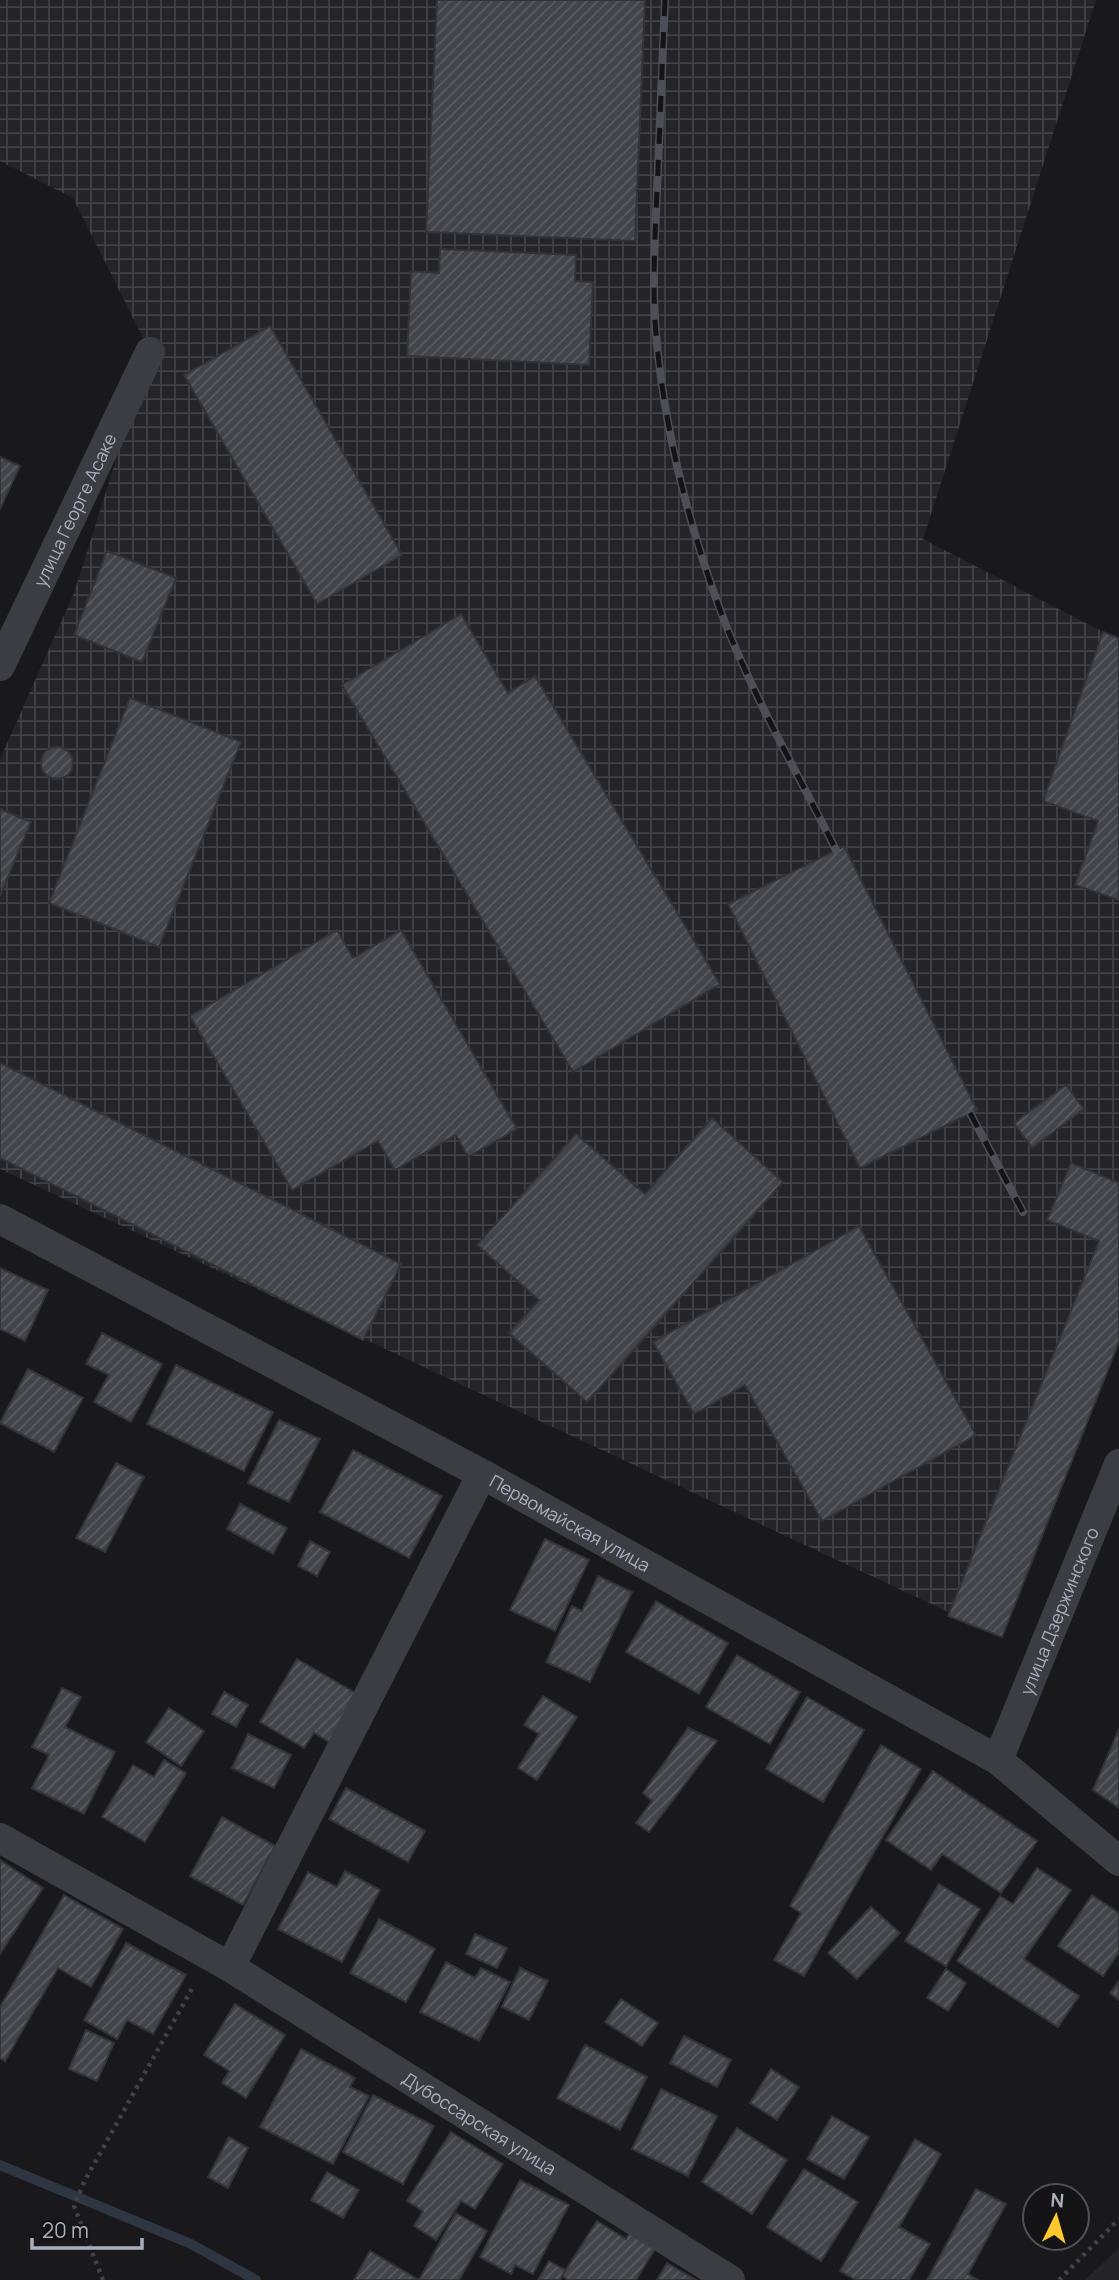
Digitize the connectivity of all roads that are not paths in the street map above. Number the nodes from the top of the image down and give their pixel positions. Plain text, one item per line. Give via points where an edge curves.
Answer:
1 (150, 352) dead end
2 (0, 666) edge
3 (0, 1219) edge
4 (1119, 1464) edge
5 (482, 1474) junction
6 (998, 1760) junction
7 (0, 1838) edge
8 (1119, 1861) edge
9 (220, 1961) junction
10 (730, 2280) edge

1 - 2 street, улица Георге Асаке
3 - 5 street, Первомайская улица
4 - 6 street, улица Дзержинского
5 - 6 street, Первомайская улица
5 - 9 street
6 - 8 street, Первомайская улица
7 - 9 street, Дубоссарская улица
9 - 10 street, Дубоссарская улица

